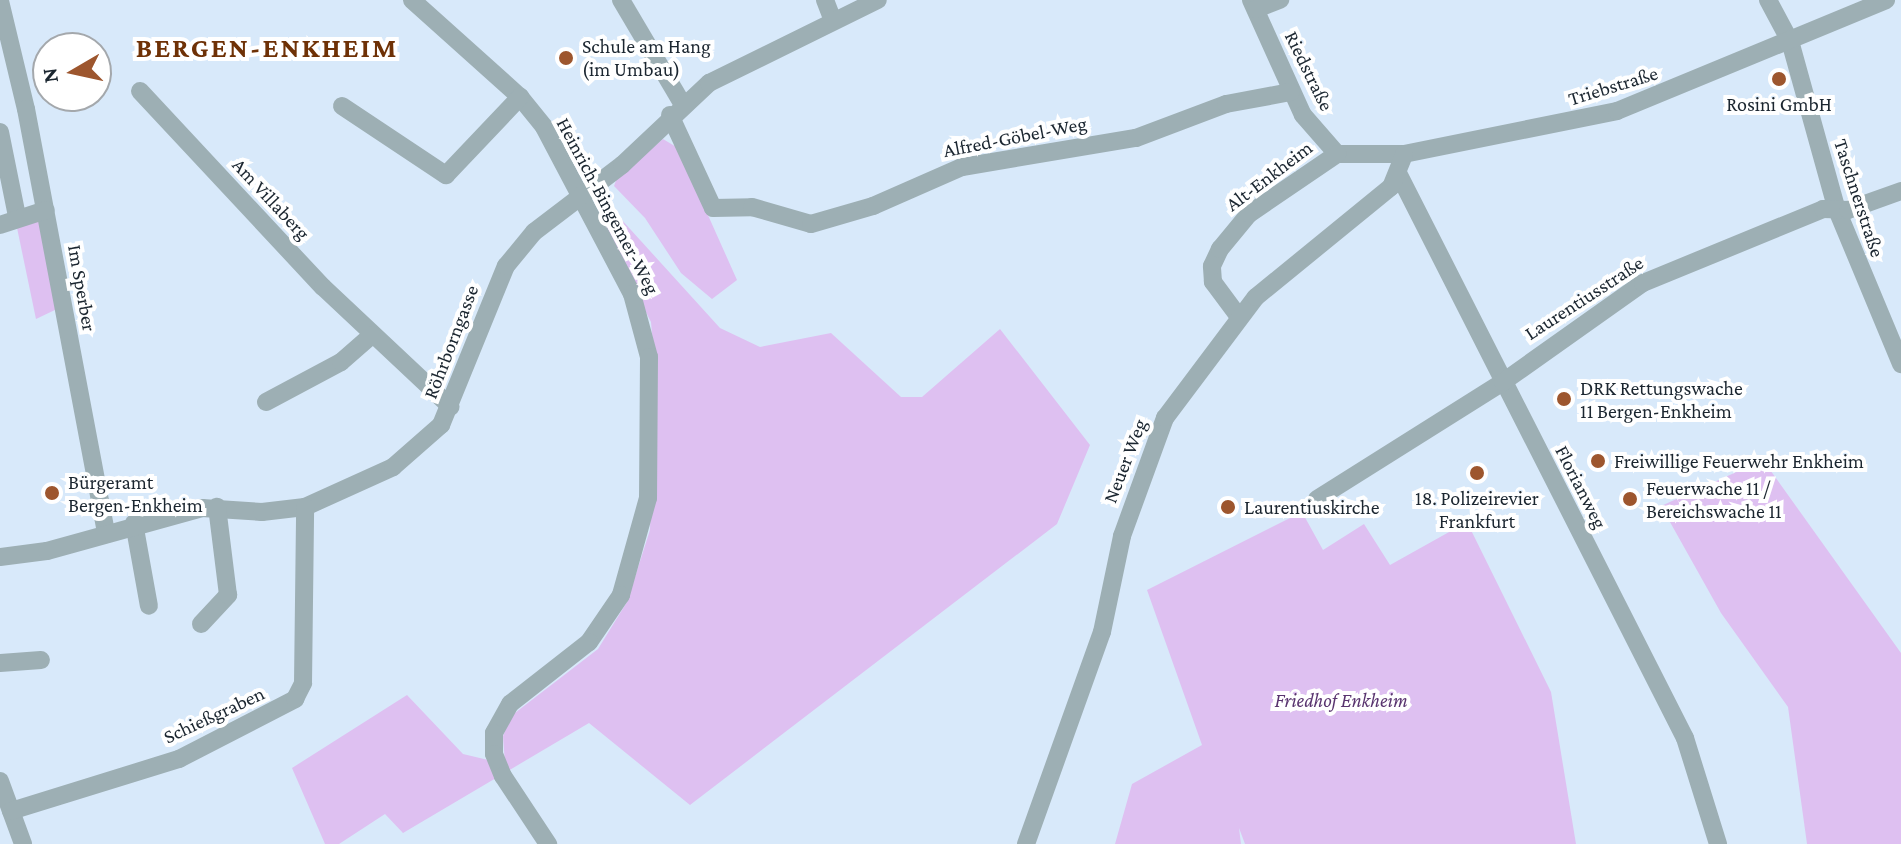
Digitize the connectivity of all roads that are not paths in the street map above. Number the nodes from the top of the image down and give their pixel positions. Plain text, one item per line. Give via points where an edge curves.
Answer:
1 (412, 0) edge
2 (621, 0) edge
3 (825, 0) edge
4 (878, 0) edge
5 (1280, 0) edge
6 (1768, 0) edge
7 (1886, 0) edge
8 (0, 1) edge
9 (1254, 5) edge
10 (833, 21) junction
11 (1790, 41) junction
12 (6, 56) edge
13 (140, 91) dead end
14 (1291, 92) junction
15 (520, 97) junction
16 (342, 106) dead end
17 (676, 109) junction
18 (0, 132) edge
19 (1337, 154) junction
20 (1404, 154) junction
21 (1399, 175) junction
22 (1901, 191) edge
23 (578, 196) junction
24 (46, 210) junction
25 (1837, 210) junction
26 (8, 221) edge
27 (1239, 317) junction
28 (372, 335) junction
29 (1901, 364) edge
30 (1503, 382) junction
31 (266, 402) dead end
32 (451, 407) junction
33 (1317, 499) dead end
34 (217, 507) junction
35 (305, 507) junction
36 (134, 523) junction
37 (106, 532) junction
38 (0, 557) edge
39 (149, 606) dead end
40 (201, 624) dead end
41 (41, 660) dead end
42 (0, 663) edge
43 (0, 781) edge
44 (11, 811) junction
45 (23, 844) edge
46 (548, 844) edge
47 (1026, 844) edge
48 (1718, 844) edge

1 - 15 street, Heinrich-Bingemer-Weg
2 - 17 street
3 - 10 street
4 - 10 street, Röhrborngasse
5 - 9 street
6 - 11 street, Taschnerstraße
7 - 11 street, Triebstraße
8 - 12 street, Im Sperber
9 - 14 street, Riedstraße
10 - 17 street, Röhrborngasse via 737,66
11 - 20 street, Triebstraße via 1617,111
11 - 25 street, Taschnerstraße
12 - 24 street, Im Sperber
13 - 28 street, Am Villaberg
14 - 17 street, Alfred-Göbel-Weg via 1226,104 1136,138 962,167 873,206 811,224 752,207 713,208
14 - 19 street, Riedstraße via 1318,138
15 - 16 street via 446,175
15 - 23 street, Heinrich-Bingemer-Weg via 544,127
17 - 23 street, Röhrborngasse via 622,165
18 - 26 street
19 - 20 street, Triebstraße
19 - 27 street, Alt-Enkheim via 1249,214 1220,249 1213,282
20 - 21 street
21 - 27 street, Neuer Weg
21 - 30 street, Florianweg
22 - 25 street, Laurentiusstraße
23 - 32 street, Röhrborngasse via 527,239 506,266
23 - 46 street, Heinrich-Bingemer-Weg via 643,324 649,357 648,498 633,564 611,614 589,642 510,704 496,725 494,754 503,776
24 - 26 street
24 - 37 street, Im Sperber
25 - 29 street, Taschnerstraße
25 - 30 street, Laurentiusstraße via 1823,209 1643,283
27 - 47 street, Neuer Weg via 1179,394 1150,451 1122,536 1102,632
28 - 31 street via 341,362
28 - 32 street, Am Villaberg
30 - 33 street, Laurentiusstraße
30 - 48 street, Florianweg via 1685,738
32 - 35 street, Röhrborngasse via 429,439 393,467
34 - 35 street, Röhrborngasse via 262,512
34 - 36 street, Röhrborngasse
34 - 40 street via 228,595
35 - 44 street, Schießgraben via 303,683 295,699 179,759
36 - 37 street, Röhrborngasse
36 - 39 street
37 - 38 street, Röhrborngasse via 47,551
41 - 42 street
43 - 44 street
44 - 45 street

